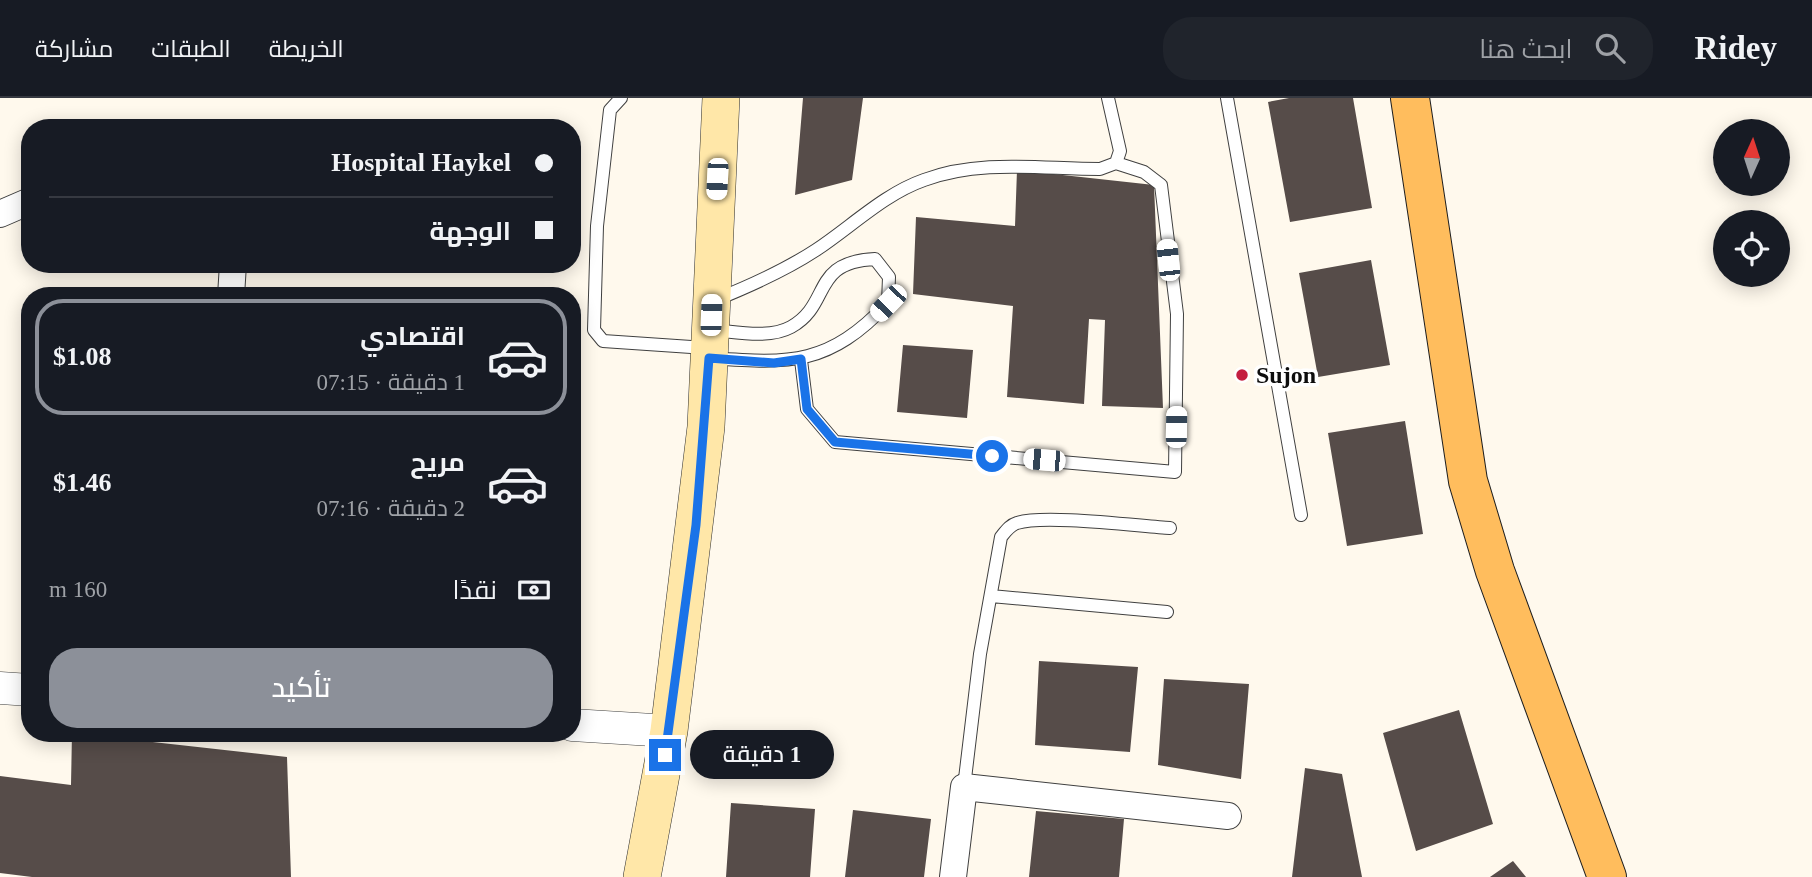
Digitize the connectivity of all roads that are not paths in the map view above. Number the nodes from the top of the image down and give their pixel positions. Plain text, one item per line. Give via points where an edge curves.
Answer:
1 (621, 98) edge
2 (721, 98) edge
3 (1108, 98) edge
4 (1227, 98) edge
5 (1410, 98) edge
6 (1115, 163) junction
7 (21, 205) edge
8 (0, 214) edge
9 (710, 334) junction
10 (801, 359) junction
11 (1301, 515) dead end
12 (1170, 528) dead end
13 (990, 596) junction
14 (1167, 612) dead end
15 (0, 688) edge
16 (21, 689) edge
17 (581, 726) edge
18 (669, 731) junction
19 (964, 787) junction
20 (1228, 816) dead end
21 (642, 877) edge
22 (953, 877) edge
23 (1607, 877) edge

1 - 9 lane via 610,110 597,226 594,330 603,341
2 - 9 main road
3 - 6 lane via 1120,151
4 - 11 lane
5 - 23 main road via 1468,481 1494,571
6 - 9 lane via 1100,169 991,166 922,180 773,275
6 - 10 lane via 1144,172 1161,185 1177,314 1175,472 835,442 807,409
7 - 8 street
9 - 10 lane via 774,363
9 - 10 lane via 763,334 790,328 811,309 827,279 849,260 875,259 889,277 888,303 839,343
9 - 18 main road via 698,500
12 - 13 lane via 1017,523 1001,537
13 - 14 lane
13 - 19 lane
15 - 16 street
17 - 18 street
18 - 21 main road
19 - 20 street
19 - 22 street

